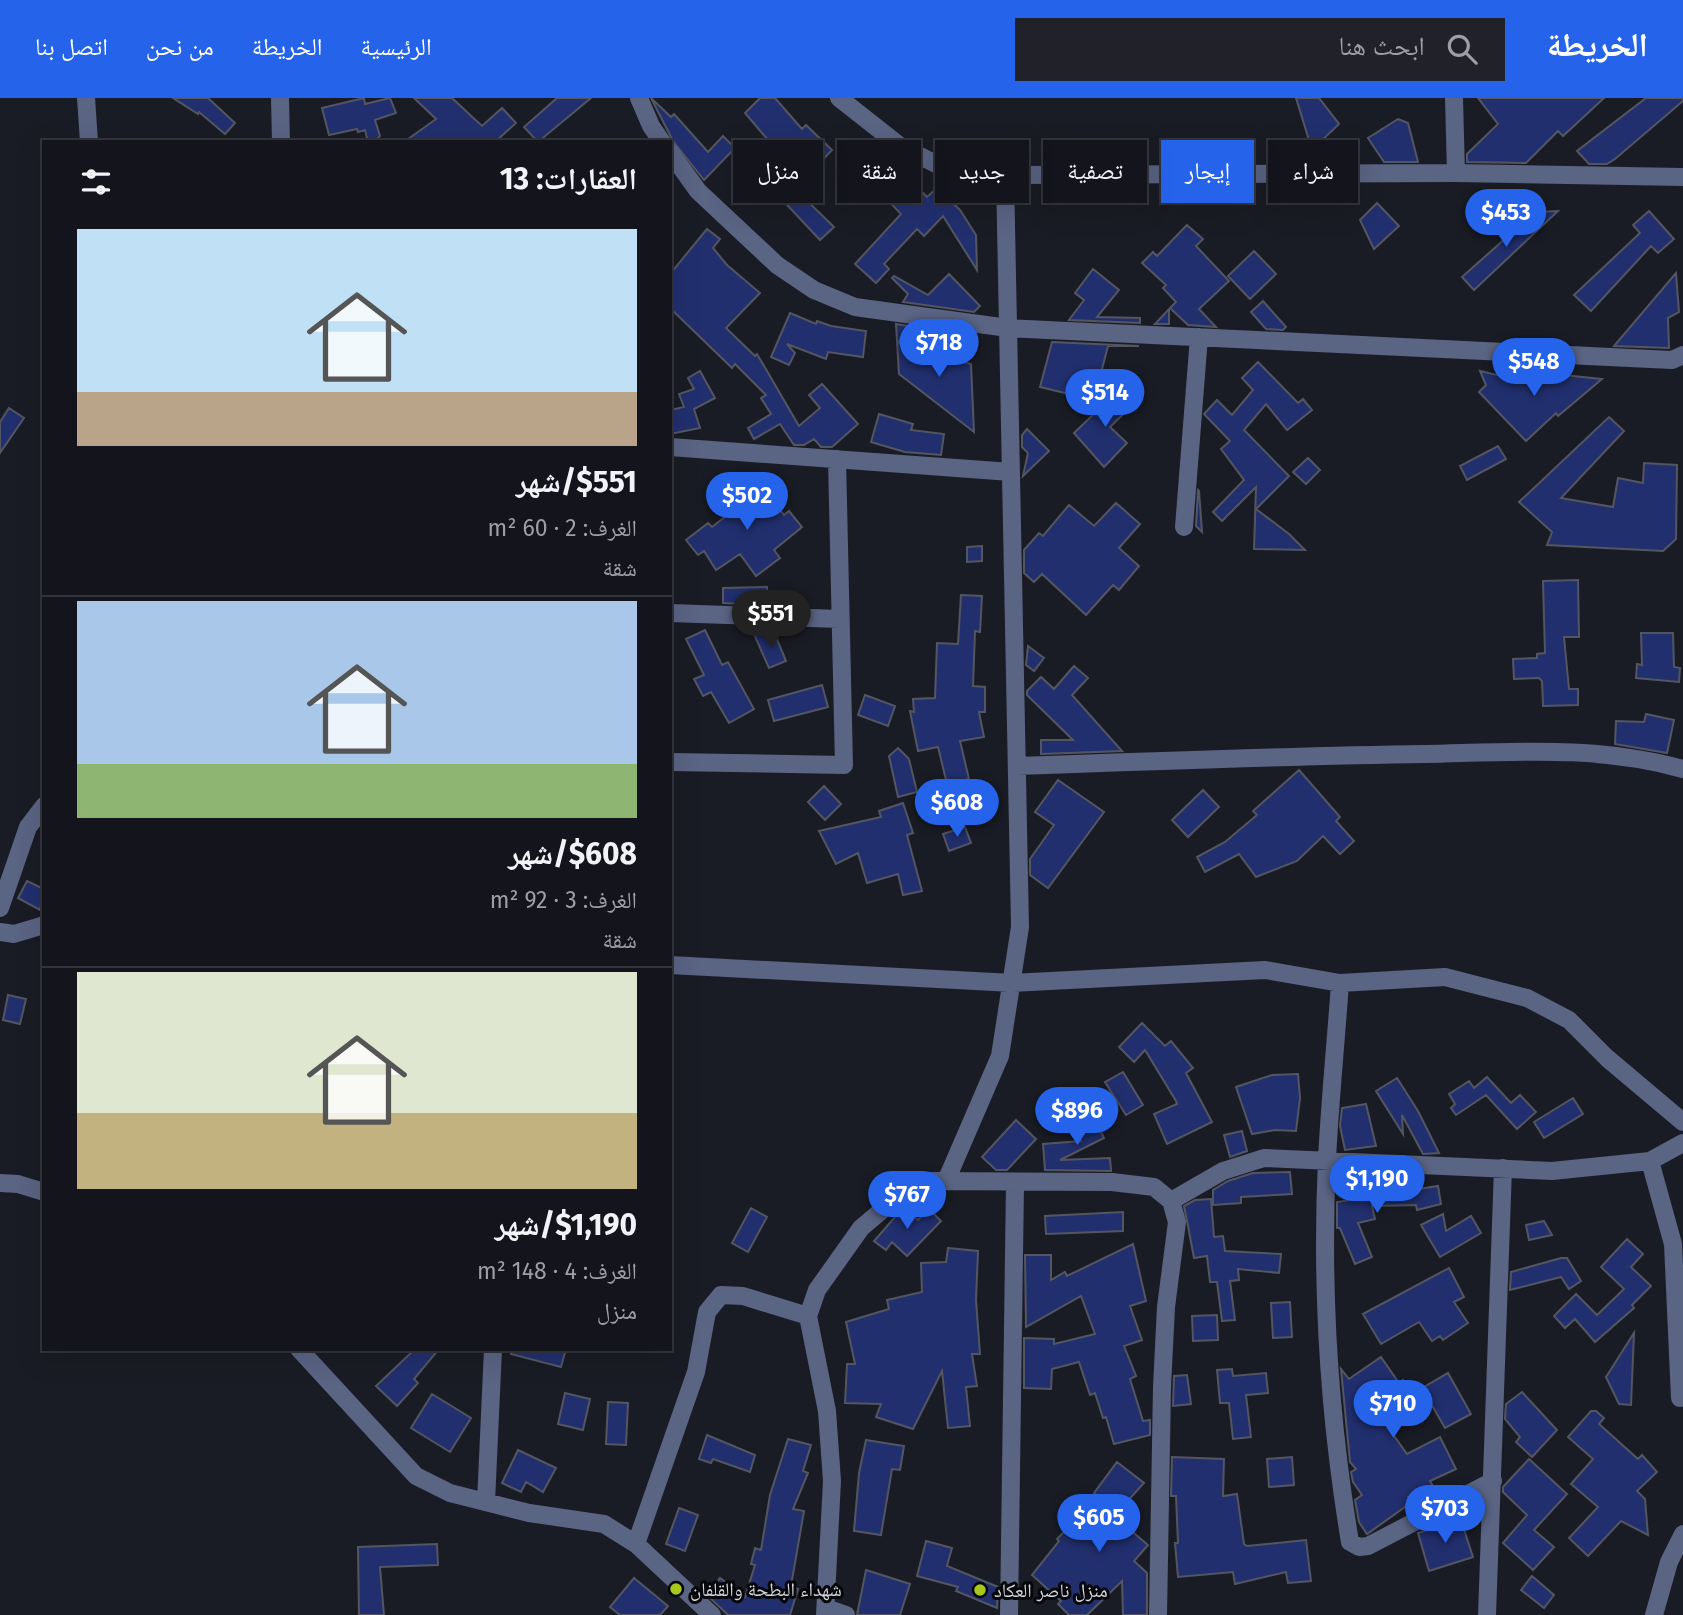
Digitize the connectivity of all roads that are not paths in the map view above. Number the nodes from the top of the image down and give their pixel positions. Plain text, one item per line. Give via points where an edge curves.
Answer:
1 (86, 98) edge
2 (280, 98) edge
3 (639, 98) edge
4 (839, 98) edge
5 (1454, 98) edge
6 (89, 140) edge
7 (281, 140) edge
8 (661, 140) edge
9 (672, 155) edge
10 (935, 164) edge
11 (1455, 173) junction
12 (1029, 175) edge
13 (1683, 177) edge
14 (1006, 203) edge
15 (1008, 328) junction
16 (1199, 337) junction
17 (1683, 355) edge
18 (672, 447) edge
19 (836, 459) junction
20 (1011, 472) junction
21 (1184, 527) dead end
22 (672, 613) edge
23 (840, 619) junction
24 (672, 762) edge
25 (1017, 766) junction
26 (1683, 769) edge
27 (42, 809) edge
28 (0, 908) edge
29 (42, 926) edge
30 (0, 932) edge
31 (672, 965) edge
32 (1013, 983) junction
33 (1340, 983) junction
34 (1683, 1122) edge
35 (1683, 1143) edge
36 (1327, 1159) junction
37 (1650, 1161) junction
38 (1503, 1168) junction
39 (946, 1181) junction
40 (0, 1183) edge
41 (1015, 1183) junction
42 (42, 1191) edge
43 (1171, 1201) junction
44 (1679, 1269) edge
45 (808, 1316) junction
46 (301, 1351) edge
47 (492, 1351) edge
48 (1680, 1398) dead end
49 (1493, 1481) junction
50 (486, 1502) junction
51 (1683, 1534) edge
52 (636, 1544) junction
53 (825, 1611) edge
54 (712, 1615) edge
55 (846, 1615) edge
56 (1009, 1615) edge
57 (1158, 1615) edge
58 (1487, 1615) edge
59 (1654, 1615) edge

1 - 6 street
2 - 7 street
3 - 8 street
4 - 10 street via 900,146
5 - 11 street
9 - 15 street via 698,191 746,237 814,290 855,307
11 - 12 street
11 - 13 street
14 - 15 street
15 - 16 street
15 - 20 street
16 - 17 street via 1672,360
16 - 21 street
18 - 19 street
19 - 20 street
19 - 23 street
20 - 25 street
22 - 23 street
23 - 24 street via 844,765
25 - 26 street via 1587,751 1641,757
25 - 32 street via 1020,927
27 - 28 street via 28,827
29 - 30 street via 14,934
31 - 32 street
32 - 33 street via 1265,970
32 - 39 street via 1000,1056
33 - 34 street via 1446,977 1527,998 1569,1020
33 - 36 street
35 - 37 street
36 - 38 street
36 - 43 street via 1264,1158 1223,1171
36 - 49 street via 1331,1393 1350,1542 1368,1546
37 - 38 street via 1552,1171
37 - 44 street
38 - 49 street
39 - 41 street
39 - 45 street via 929,1181 861,1228 817,1290
40 - 42 street
41 - 43 street via 1112,1182 1154,1187
41 - 56 street
43 - 57 street via 1177,1223 1162,1387
44 - 48 street
45 - 52 street via 743,1296 721,1295 707,1311 696,1372
45 - 53 street via 827,1411 832,1481
46 - 50 street via 416,1476 450,1493
47 - 50 street
49 - 58 street
50 - 52 street via 604,1524
51 - 59 street via 1669,1562
52 - 54 street
53 - 55 street

